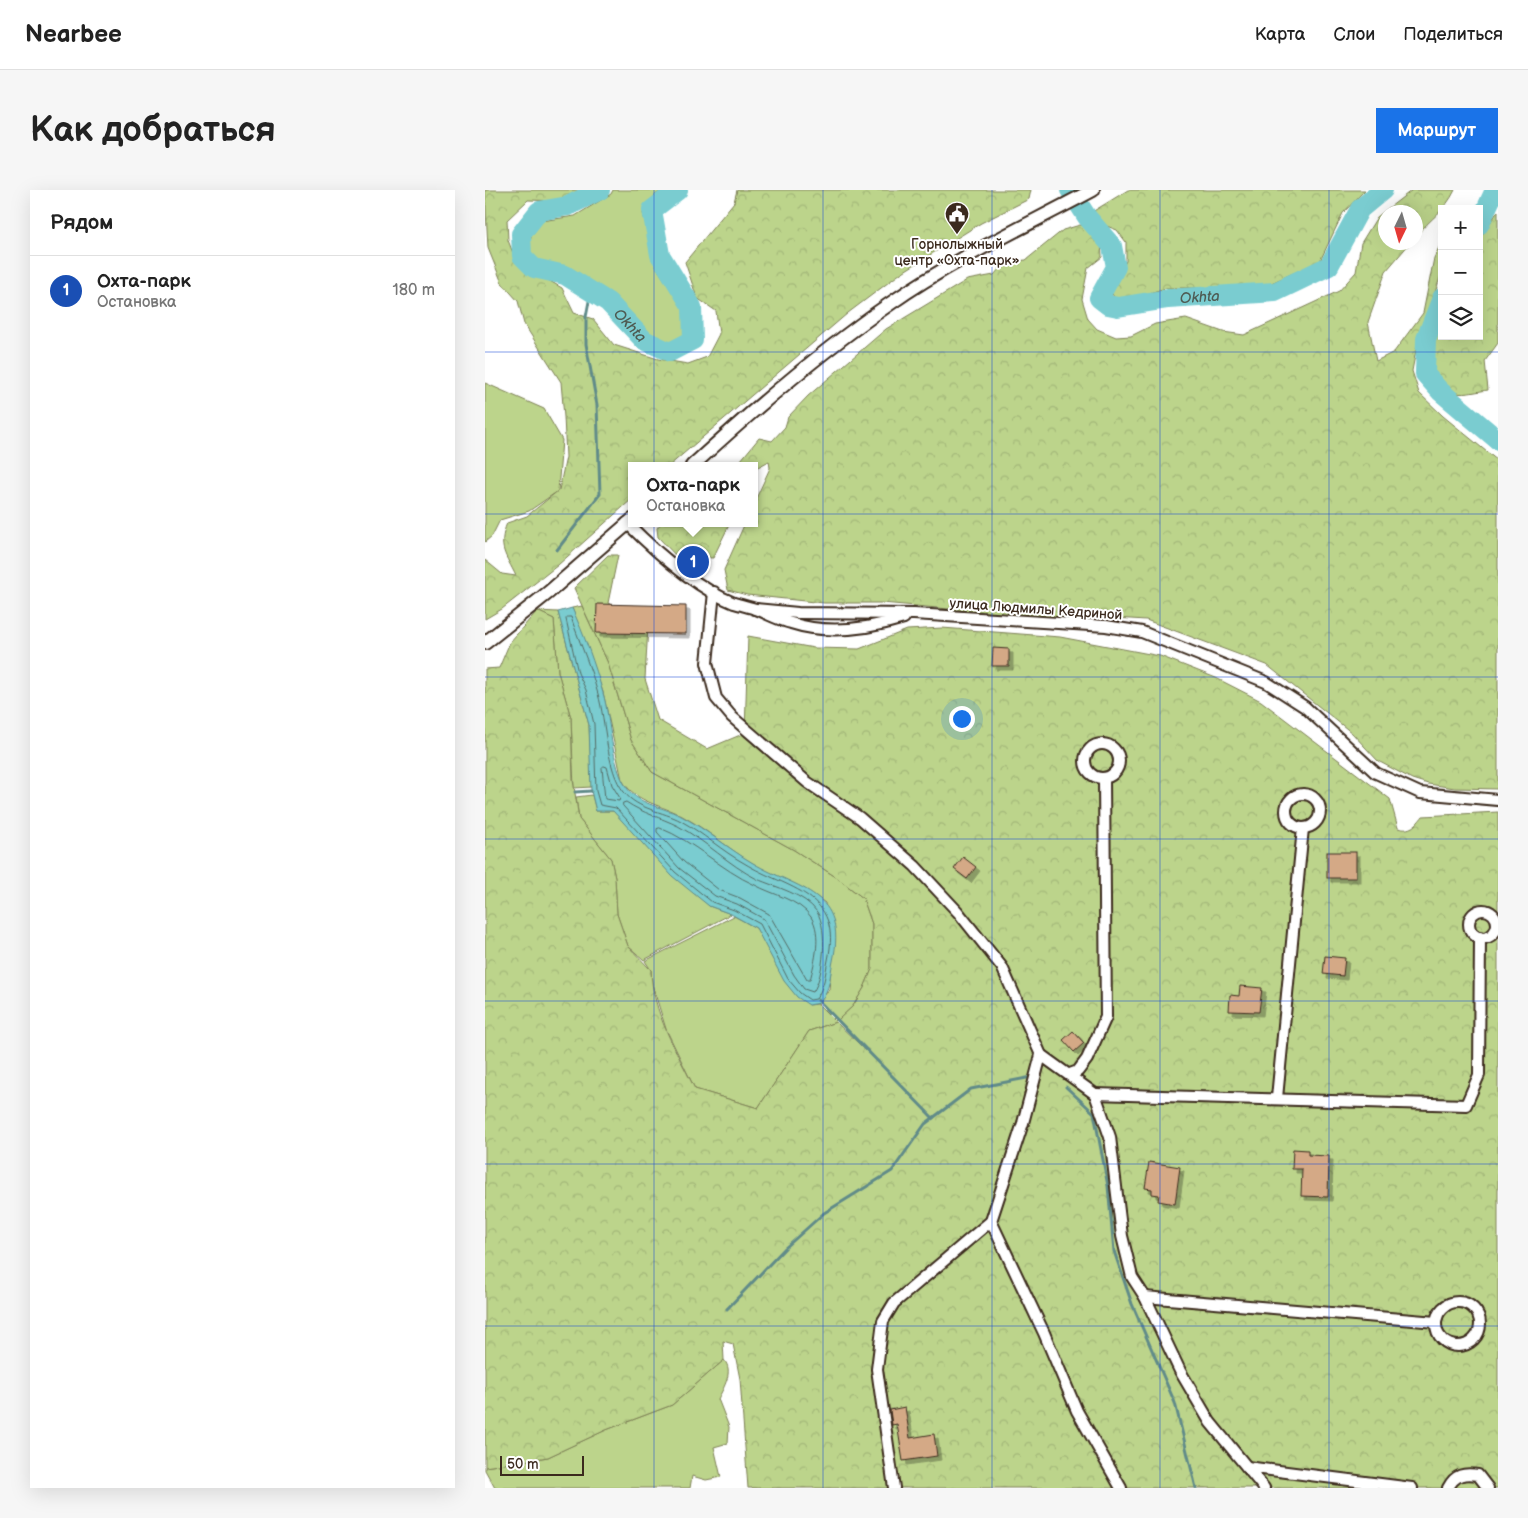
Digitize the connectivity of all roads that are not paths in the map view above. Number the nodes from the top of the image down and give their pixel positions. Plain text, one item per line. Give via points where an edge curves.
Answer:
1 (1093, 190) edge
2 (697, 462) edge
3 (628, 523) edge
4 (635, 527) edge
5 (714, 592) junction
6 (755, 609) junction
7 (914, 614) junction
8 (485, 643) edge
9 (1104, 778) dead end
10 (1498, 800) edge
11 (1303, 828) dead end
12 (1480, 938) dead end
13 (1041, 1055) junction
14 (1070, 1074) junction
15 (1095, 1094) junction
16 (1277, 1098) junction
17 (991, 1221) junction
18 (1145, 1297) junction
19 (1436, 1322) junction
20 (1247, 1467) junction
21 (894, 1488) edge
22 (1121, 1488) edge
23 (1264, 1488) edge
24 (1412, 1488) edge
25 (1448, 1488) edge
26 (1488, 1488) edge

1 - 2 street via 893,302 843,338
3 - 8 street
4 - 5 street, улица Людмилы Кедриной via 651,547
5 - 6 street, улица Людмилы Кедриной
5 - 13 street via 707,663 715,698 732,717 807,782 860,818 915,866 958,912 1002,967
6 - 7 street, улица Людмилы Кедриной via 798,613
6 - 7 street, улица Людмилы Кедриной via 792,624 816,628 877,626
7 - 10 street, улица Людмилы Кедриной via 1105,626 1142,632 1266,682 1305,707 1376,773 1420,793
9 - 14 street via 1106,1017 1087,1059 1078,1071
11 - 16 street
12 - 16 street via 1479,1075 1466,1105
13 - 14 street
13 - 17 street
14 - 15 street
15 - 16 street
15 - 18 street via 1110,1137 1122,1236 1132,1277
17 - 21 street via 894,1303 883,1321 877,1369
17 - 22 street via 1077,1411
18 - 19 street
18 - 20 street via 1210,1422
19 - 19 street via 1438,1334 1445,1342 1457,1346 1468,1344 1477,1337 1481,1326 1479,1314 1471,1305 1460,1302 1449,1304 1440,1311
20 - 23 street
20 - 24 street
25 - 26 street via 1453,1479 1465,1473 1478,1476

